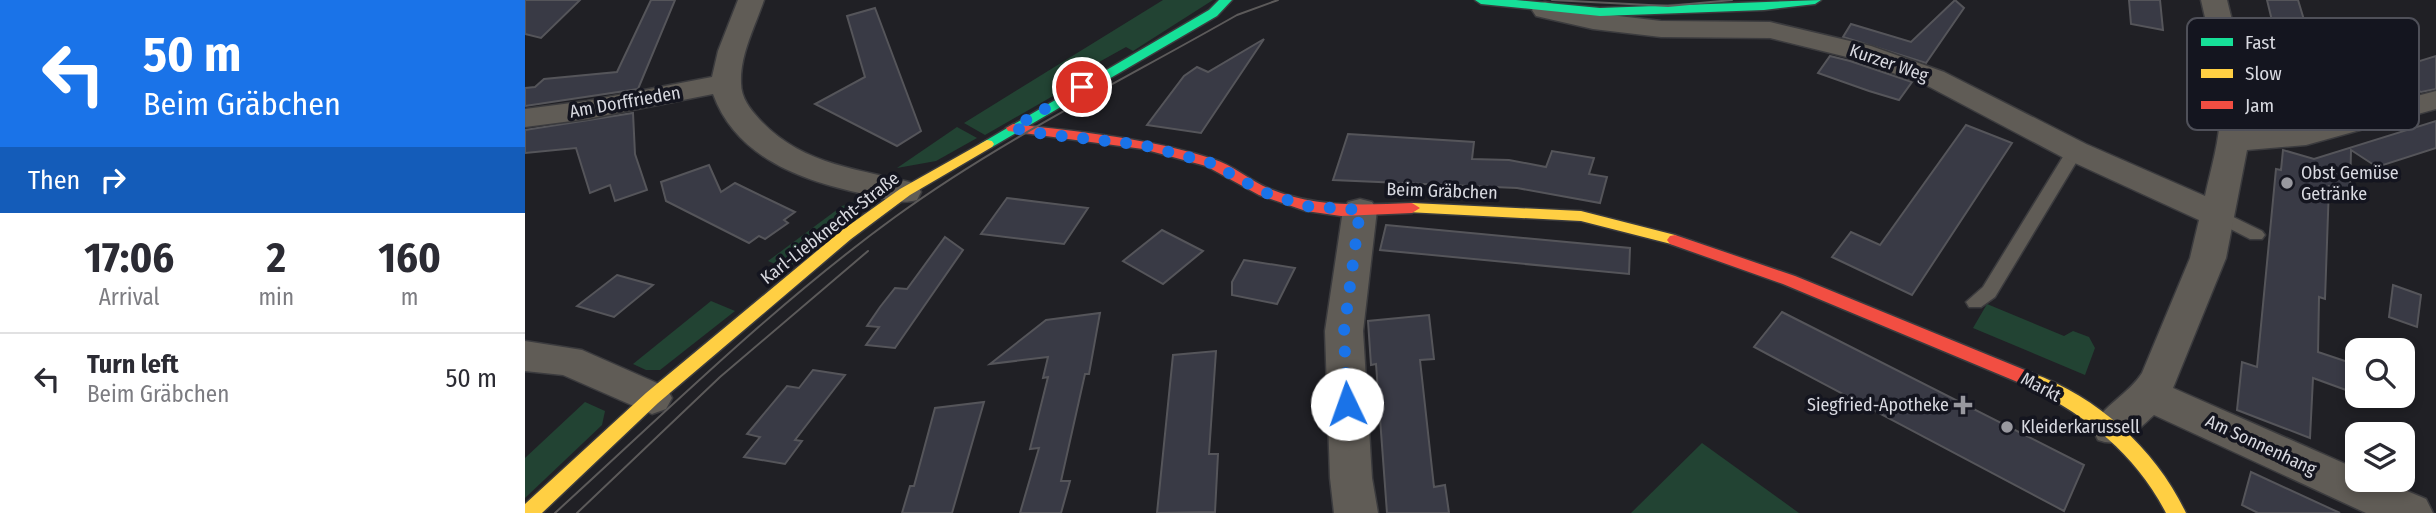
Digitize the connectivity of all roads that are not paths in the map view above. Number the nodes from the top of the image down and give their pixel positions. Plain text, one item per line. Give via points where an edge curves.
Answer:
1 (751, 0) edge
2 (1226, 0) edge
3 (1481, 0) edge
4 (1815, 0) edge
5 (2214, 0) edge
6 (1531, 7) junction
7 (2218, 18) edge
8 (725, 83) junction
9 (2436, 100) edge
10 (2419, 105) edge
11 (525, 118) edge
12 (1013, 128) junction
13 (2234, 130) edge
14 (2325, 130) edge
15 (2233, 141) junction
16 (2075, 150) junction
17 (905, 192) junction
18 (1360, 210) junction
19 (2219, 216) junction
20 (2256, 235) dead end
21 (1789, 280) joint
22 (1975, 303) dead end
23 (525, 356) edge
24 (2149, 395) junction
25 (652, 398) junction
26 (2112, 428) junction
27 (529, 513) edge
28 (1356, 513) edge
29 (2176, 513) edge
30 (2411, 513) edge

1 - 8 street
2 - 12 street, Karl-Liebknecht-Straße via 1213,13
3 - 6 street
4 - 6 street via 1661,12
5 - 7 street
6 - 16 street, Kurzer Weg via 1661,29 1790,33 1934,78
8 - 11 street, Am Dorffrieden
8 - 17 street via 733,108 782,159
9 - 10 street
12 - 17 street, Karl-Liebknecht-Straße
12 - 18 street, Beim Gräbchen via 1143,145 1211,163 1263,192 1306,206
13 - 15 street
14 - 15 street
15 - 19 street
16 - 19 street, Kurzer Weg
16 - 22 lane via 1989,292
17 - 25 street, Karl-Liebknecht-Straße
18 - 21 street, Beim Gräbchen via 1581,216 1685,243
18 - 28 street via 1344,331
19 - 20 lane
19 - 24 street via 2209,258
21 - 26 street, Markt via 2038,383
23 - 25 street via 568,361
24 - 26 street
24 - 30 street, Am Sonnenhang
25 - 27 street, Karl-Liebknecht-Straße
26 - 29 street, Markt via 2161,481

